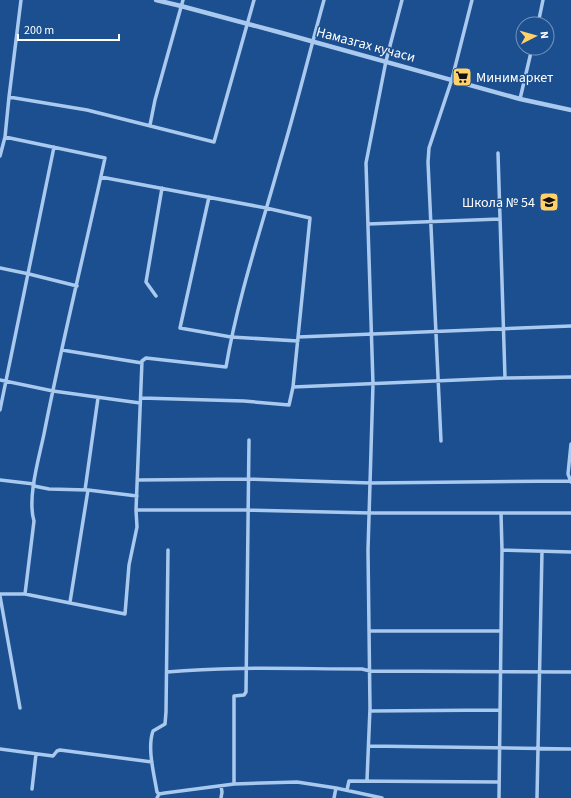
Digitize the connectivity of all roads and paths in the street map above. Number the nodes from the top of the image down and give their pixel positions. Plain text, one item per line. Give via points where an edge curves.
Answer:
1 (21, 0) edge
2 (156, 0) edge
3 (183, 0) edge
4 (254, 0) edge
5 (324, 0) edge
6 (402, 0) edge
7 (472, 0) edge
8 (543, 0) edge
9 (181, 6) junction
10 (540, 16) edge
11 (247, 24) junction
12 (312, 41) junction
13 (530, 56) edge
14 (386, 61) junction
15 (452, 79) junction
16 (8, 97) junction
17 (520, 99) junction
18 (571, 110) edge
19 (150, 125) junction
20 (5, 137) junction
21 (54, 146) junction
22 (498, 153) dead end
23 (0, 155) edge
24 (101, 177) junction
25 (162, 188) junction
26 (209, 197) junction
27 (266, 208) junction
28 (500, 219) junction
29 (430, 222) junction
30 (368, 224) junction
31 (0, 268) edge
32 (29, 274) junction
33 (77, 286) junction
34 (156, 296) dead end
35 (571, 326) edge
36 (505, 329) junction
37 (435, 332) junction
38 (371, 335) junction
39 (231, 337) junction
40 (298, 339) junction
41 (62, 350) junction
42 (142, 362) junction
43 (571, 377) edge
44 (506, 378) junction
45 (0, 380) edge
46 (438, 381) junction
47 (6, 382) junction
48 (373, 384) junction
49 (293, 387) junction
50 (53, 391) junction
51 (98, 398) junction
52 (140, 401) junction
53 (0, 410) edge
54 (249, 440) dead end
55 (441, 441) dead end
56 (571, 444) edge
57 (248, 479) junction
58 (0, 480) edge
59 (138, 480) junction
60 (371, 482) junction
61 (570, 482) edge
62 (34, 485) junction
63 (87, 490) junction
64 (137, 496) junction
65 (136, 510) junction
66 (248, 510) junction
67 (370, 513) junction
68 (501, 513) junction
69 (571, 513) edge
70 (168, 550) dead end
71 (502, 550) junction
72 (542, 551) junction
73 (571, 552) edge
74 (25, 594) junction
75 (0, 595) edge
76 (70, 602) junction
77 (370, 631) junction
78 (502, 631) junction
79 (247, 669) junction
80 (370, 671) junction
81 (167, 672) junction
82 (501, 672) junction
83 (540, 672) junction
84 (571, 672) edge
85 (20, 708) dead end
86 (500, 710) junction
87 (370, 711) junction
88 (369, 746) junction
89 (500, 748) junction
90 (538, 748) junction
91 (0, 749) edge
92 (571, 749) edge
93 (36, 754) junction
94 (152, 762) junction
95 (367, 780) junction
96 (498, 782) junction
97 (234, 784) junction
98 (221, 786) junction
99 (336, 788) junction
100 (32, 789) dead end
101 (347, 790) junction
102 (158, 796) edge
103 (220, 798) edge
104 (334, 798) edge
105 (382, 798) edge
106 (499, 798) edge
107 (537, 798) edge

1 - 16 street
2 - 9 street, Намазгах кучаси
3 - 9 street
4 - 11 street
5 - 12 street
6 - 14 street
7 - 15 street
8 - 10 street
9 - 11 street, Намазгах кучаси
9 - 19 street
11 - 12 street, Намазгах кучаси
11 - 19 street via 214,142
12 - 14 street, Намазгах кучаси
12 - 27 street
13 - 17 street
14 - 15 street, Намазгах кучаси
14 - 30 street via 366,163
15 - 17 street, Намазгах кучаси
15 - 29 street via 429,148
16 - 19 street via 87,110
16 - 20 street
17 - 18 street, Намазгах кучаси
20 - 21 street
20 - 23 street
21 - 24 street via 106,158
21 - 32 street
22 - 28 street
24 - 25 street
24 - 33 street
25 - 26 street
25 - 34 street via 146,282
26 - 27 street
26 - 39 street via 180,328
27 - 39 street
27 - 40 street via 310,218
28 - 29 street
28 - 36 street
29 - 30 street
29 - 37 street
30 - 38 street
31 - 32 street
32 - 33 street
32 - 47 street
33 - 41 street
35 - 36 street
36 - 37 street
36 - 44 street
37 - 38 street
37 - 46 street
38 - 40 street
38 - 48 street
39 - 40 street
39 - 42 street via 226,367 146,358
40 - 49 street
41 - 42 street
41 - 50 street
42 - 52 street
43 - 44 street
44 - 46 street
45 - 47 street
46 - 48 street
46 - 55 street
47 - 50 street
47 - 53 street
48 - 49 street
48 - 60 street
49 - 52 street via 289,405 286,406 244,401
50 - 51 street
50 - 62 street
51 - 52 street
51 - 63 street
52 - 59 street
54 - 57 street
56 - 61 street via 568,474
57 - 59 street
57 - 60 street
57 - 66 street
58 - 62 street
59 - 64 street
60 - 61 street
60 - 67 street
62 - 63 street via 49,489
62 - 74 street via 31,512 34,521
63 - 64 street
63 - 76 street
64 - 65 street
65 - 66 street
65 - 76 street via 125,614
66 - 67 street
66 - 79 street
67 - 68 street
67 - 77 street
68 - 69 street
68 - 71 street
70 - 81 street
71 - 72 street
71 - 78 street
72 - 73 street
72 - 83 street
74 - 75 street
74 - 76 street
75 - 85 street
77 - 78 street
77 - 80 street
78 - 82 street
79 - 80 street
79 - 81 street via 208,668
79 - 97 street via 246,692 244,695 234,696
80 - 82 street
80 - 87 street
81 - 94 street via 165,724 153,731 151,736
82 - 83 street
82 - 86 street
83 - 84 street
83 - 90 street
86 - 87 street
86 - 89 street
87 - 88 street
88 - 89 street
88 - 95 street
89 - 90 street
89 - 96 street
90 - 92 street
90 - 107 street
91 - 93 street
93 - 94 street via 53,756 60,750
93 - 100 street
94 - 102 street
95 - 96 street
95 - 101 street via 349,781
96 - 106 street
97 - 98 street
97 - 99 street via 297,782
98 - 102 street
98 - 103 street
99 - 101 street
99 - 104 street
101 - 105 street

